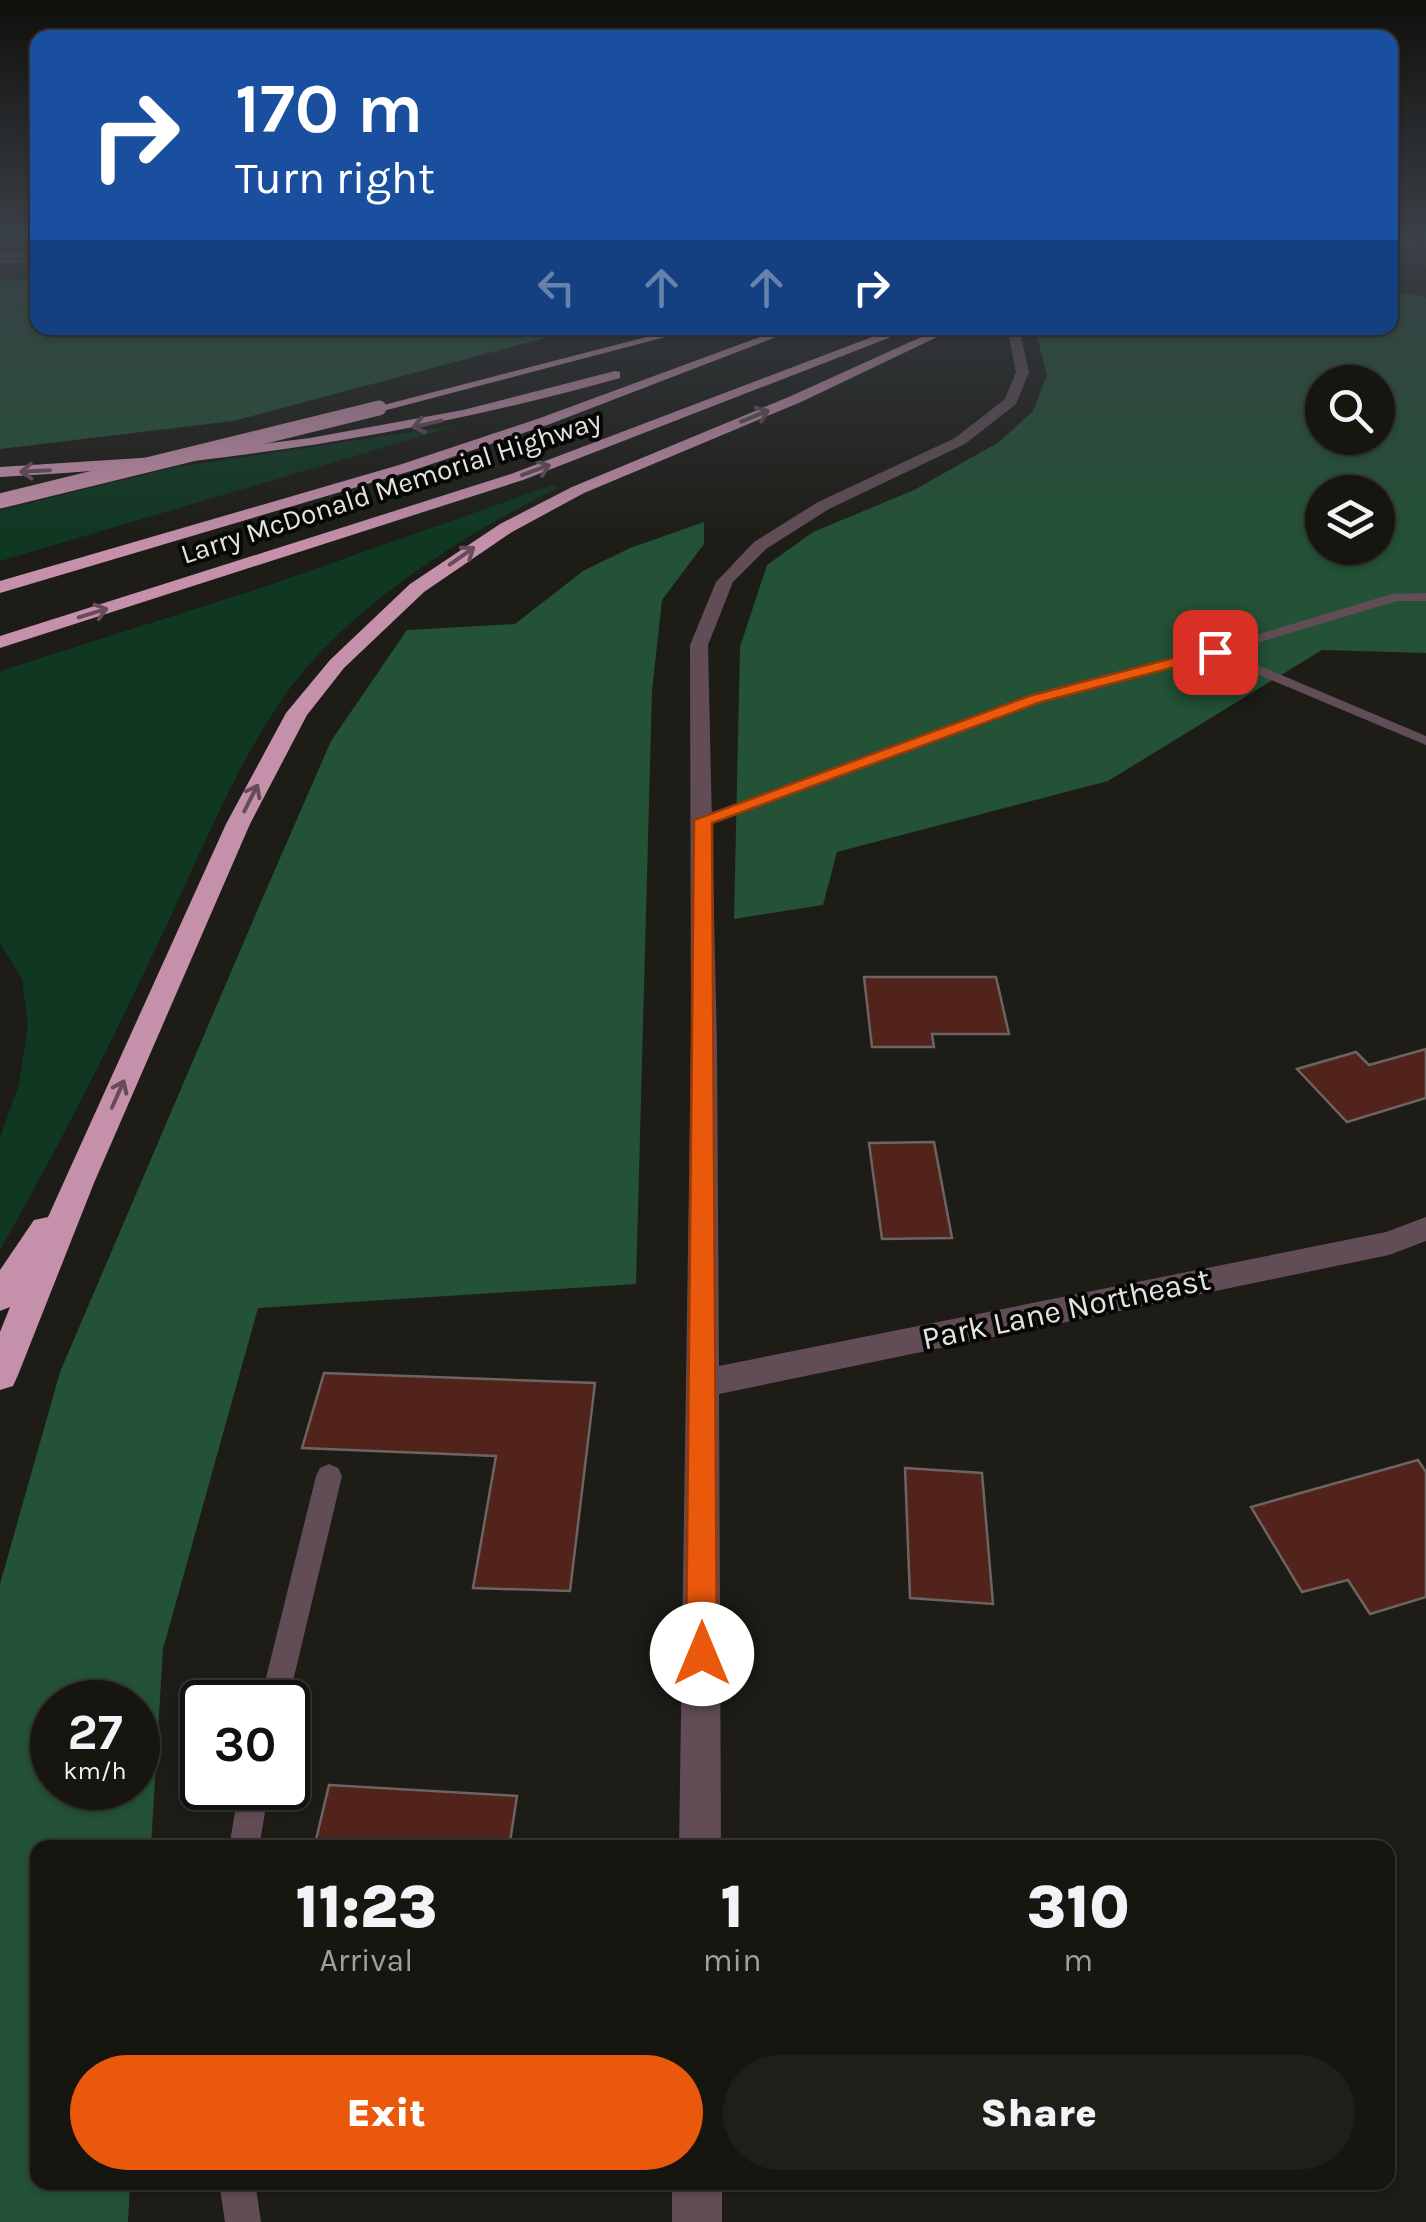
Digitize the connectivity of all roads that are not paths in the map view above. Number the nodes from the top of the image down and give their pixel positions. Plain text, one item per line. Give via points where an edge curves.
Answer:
1 (648, 340) edge
2 (735, 340) edge
3 (762, 340) edge
4 (875, 340) edge
5 (925, 340) edge
6 (1017, 340) edge
7 (0, 472) edge
8 (0, 501) edge
9 (0, 584) edge
10 (1426, 596) edge
11 (0, 642) edge
12 (1215, 652) junction
13 (1426, 741) edge
14 (703, 820) junction
15 (78, 1183) junction
16 (1426, 1229) edge
17 (0, 1297) edge
18 (0, 1376) edge
19 (704, 1383) junction
20 (329, 1476) dead end
21 (279, 1680) edge
22 (250, 1810) edge
23 (245, 1840) edge
24 (700, 1840) edge
25 (238, 2190) edge
26 (698, 2190) edge
27 (243, 2222) edge
28 (697, 2222) edge

1 - 8 highway, bridge
2 -> 7 highway via 410,428 215,457
3 - 9 highway, Larry McDonald Memorial Highway via 423,462
11 -> 4 highway, Larry McDonald Memorial Highway via 517,477
15 -> 5 highway via 269,764 297,712 374,626 465,554 549,504
6 - 14 street via 1022,382 994,420 800,517 739,564 711,604 699,645
10 - 12 lane via 1396,597
12 - 13 lane
12 - 14 lane via 1035,699
14 - 19 street
15 - 17 highway
15 - 18 highway
16 - 19 street, Park Lane Northeast via 1390,1243
19 - 24 street
20 - 21 lane
22 - 23 lane
25 - 27 lane
26 - 28 street

